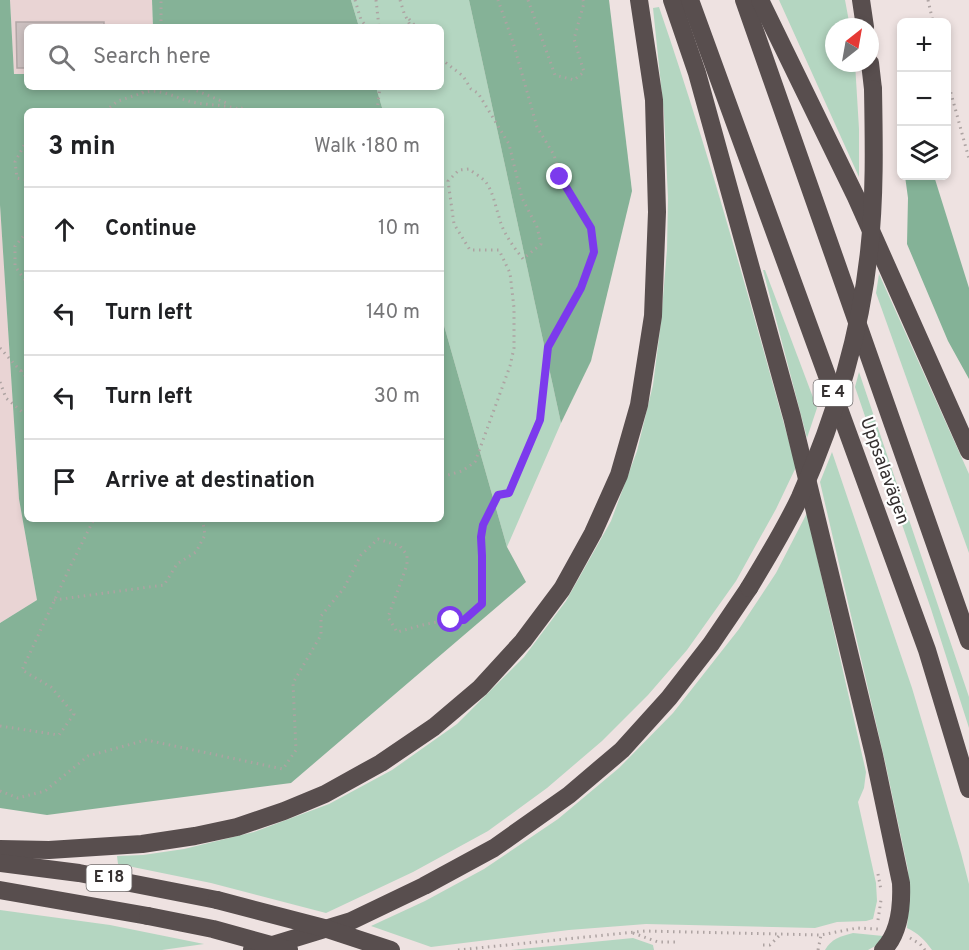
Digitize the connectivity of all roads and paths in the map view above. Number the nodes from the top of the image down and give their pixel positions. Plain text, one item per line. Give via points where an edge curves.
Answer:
1 (161, 0) edge
2 (355, 0) edge
3 (376, 0) edge
4 (400, 0) edge
5 (498, 0) edge
6 (528, 0) edge
7 (584, 0) edge
8 (639, 0) edge
9 (672, 0) edge
10 (690, 0) edge
11 (744, 0) edge
12 (760, 0) edge
13 (861, 0) edge
14 (928, 0) edge
15 (864, 18) edge
16 (932, 18) edge
17 (161, 24) edge
18 (365, 24) edge
19 (379, 24) edge
20 (412, 24) edge
21 (444, 61) edge
22 (871, 72) edge
23 (144, 90) edge
24 (195, 90) edge
25 (380, 90) edge
26 (142, 93) junction
27 (951, 95) edge
28 (234, 107) junction
29 (109, 108) edge
30 (239, 108) edge
31 (377, 108) edge
32 (24, 146) edge
33 (969, 159) edge
34 (24, 179) edge
35 (24, 236) edge
36 (24, 280) edge
37 (0, 348) edge
38 (24, 368) edge
39 (21, 371) junction
40 (24, 374) edge
41 (0, 382) edge
42 (24, 413) edge
43 (969, 451) edge
44 (444, 476) edge
45 (93, 522) edge
46 (203, 522) edge
47 (54, 600) junction
48 (969, 641) edge
49 (0, 726) edge
50 (969, 789) edge
51 (0, 791) edge
52 (0, 849) edge
53 (0, 863) edge
54 (879, 874) dead end
55 (0, 890) edge
56 (876, 929) junction
57 (895, 931) junction
58 (630, 932) junction
59 (781, 934) junction
60 (821, 935) junction
61 (675, 942) dead end
62 (763, 945) dead end
63 (252, 950) edge
64 (289, 950) edge
65 (391, 950) edge
66 (458, 950) edge
67 (818, 950) edge
68 (884, 950) edge
69 (925, 950) edge

1 - 17 path
2 - 18 path
3 - 19 path
4 - 20 path
5 - 51 path via 537,127 554,155 560,177 591,228 594,252 581,288 548,347 540,420 509,493 498,495 483,525 482,604 464,620 427,623 396,632 388,618 407,555 400,546 378,539 361,555 344,588 321,616 321,635 293,683 296,750 283,769 146,740 87,756 45,791 18,798
6 - 7 path via 555,75 574,80 584,72 574,39
8 - 52 highway via 654,100 657,212 653,316 639,405 619,475 593,533 562,589 523,641 480,688 434,727 381,763 284,811 195,836 142,844
9 - 57 highway via 698,73 792,417 874,755 901,883 902,903
10 - 50 highway, Uppsalavägen / E 4 via 927,650
11 - 48 highway, Uppsalavägen / E 4
12 - 43 highway via 856,197
13 - 15 highway
14 - 16 path
21 - 44 path via 478,93 509,144 522,198 541,244 523,259 510,242 485,182 469,169 459,170 448,181 454,224 470,250 499,250 510,273 514,348 475,462
22 - 63 highway, bridge via 875,184 869,253 860,314 844,377 799,498 775,545 711,644 622,750 494,848 351,921
23 - 26 path
24 - 28 path
25 - 31 path
26 - 28 path via 162,92 193,102
26 - 29 path
27 - 33 path
28 - 30 path
32 - 34 path via 15,162 17,178
35 - 36 path via 15,246 15,266
37 - 39 path
38 - 39 path
39 - 40 path
41 - 42 path via 6,398
45 - 47 path
46 - 47 path via 205,535 196,552 177,564 164,585
47 - 49 path via 22,670 51,687 75,714 59,735
53 - 65 highway, E 18, bridge via 79,873 217,900
54 - 56 path via 882,894
55 - 64 highway, E 18, bridge via 213,929
56 - 57 path
56 - 60 path via 856,928
57 - 68 highway
57 - 69 path
58 - 59 path
58 - 61 path via 658,942
58 - 66 path
59 - 60 path
59 - 62 path via 770,945
60 - 67 path

